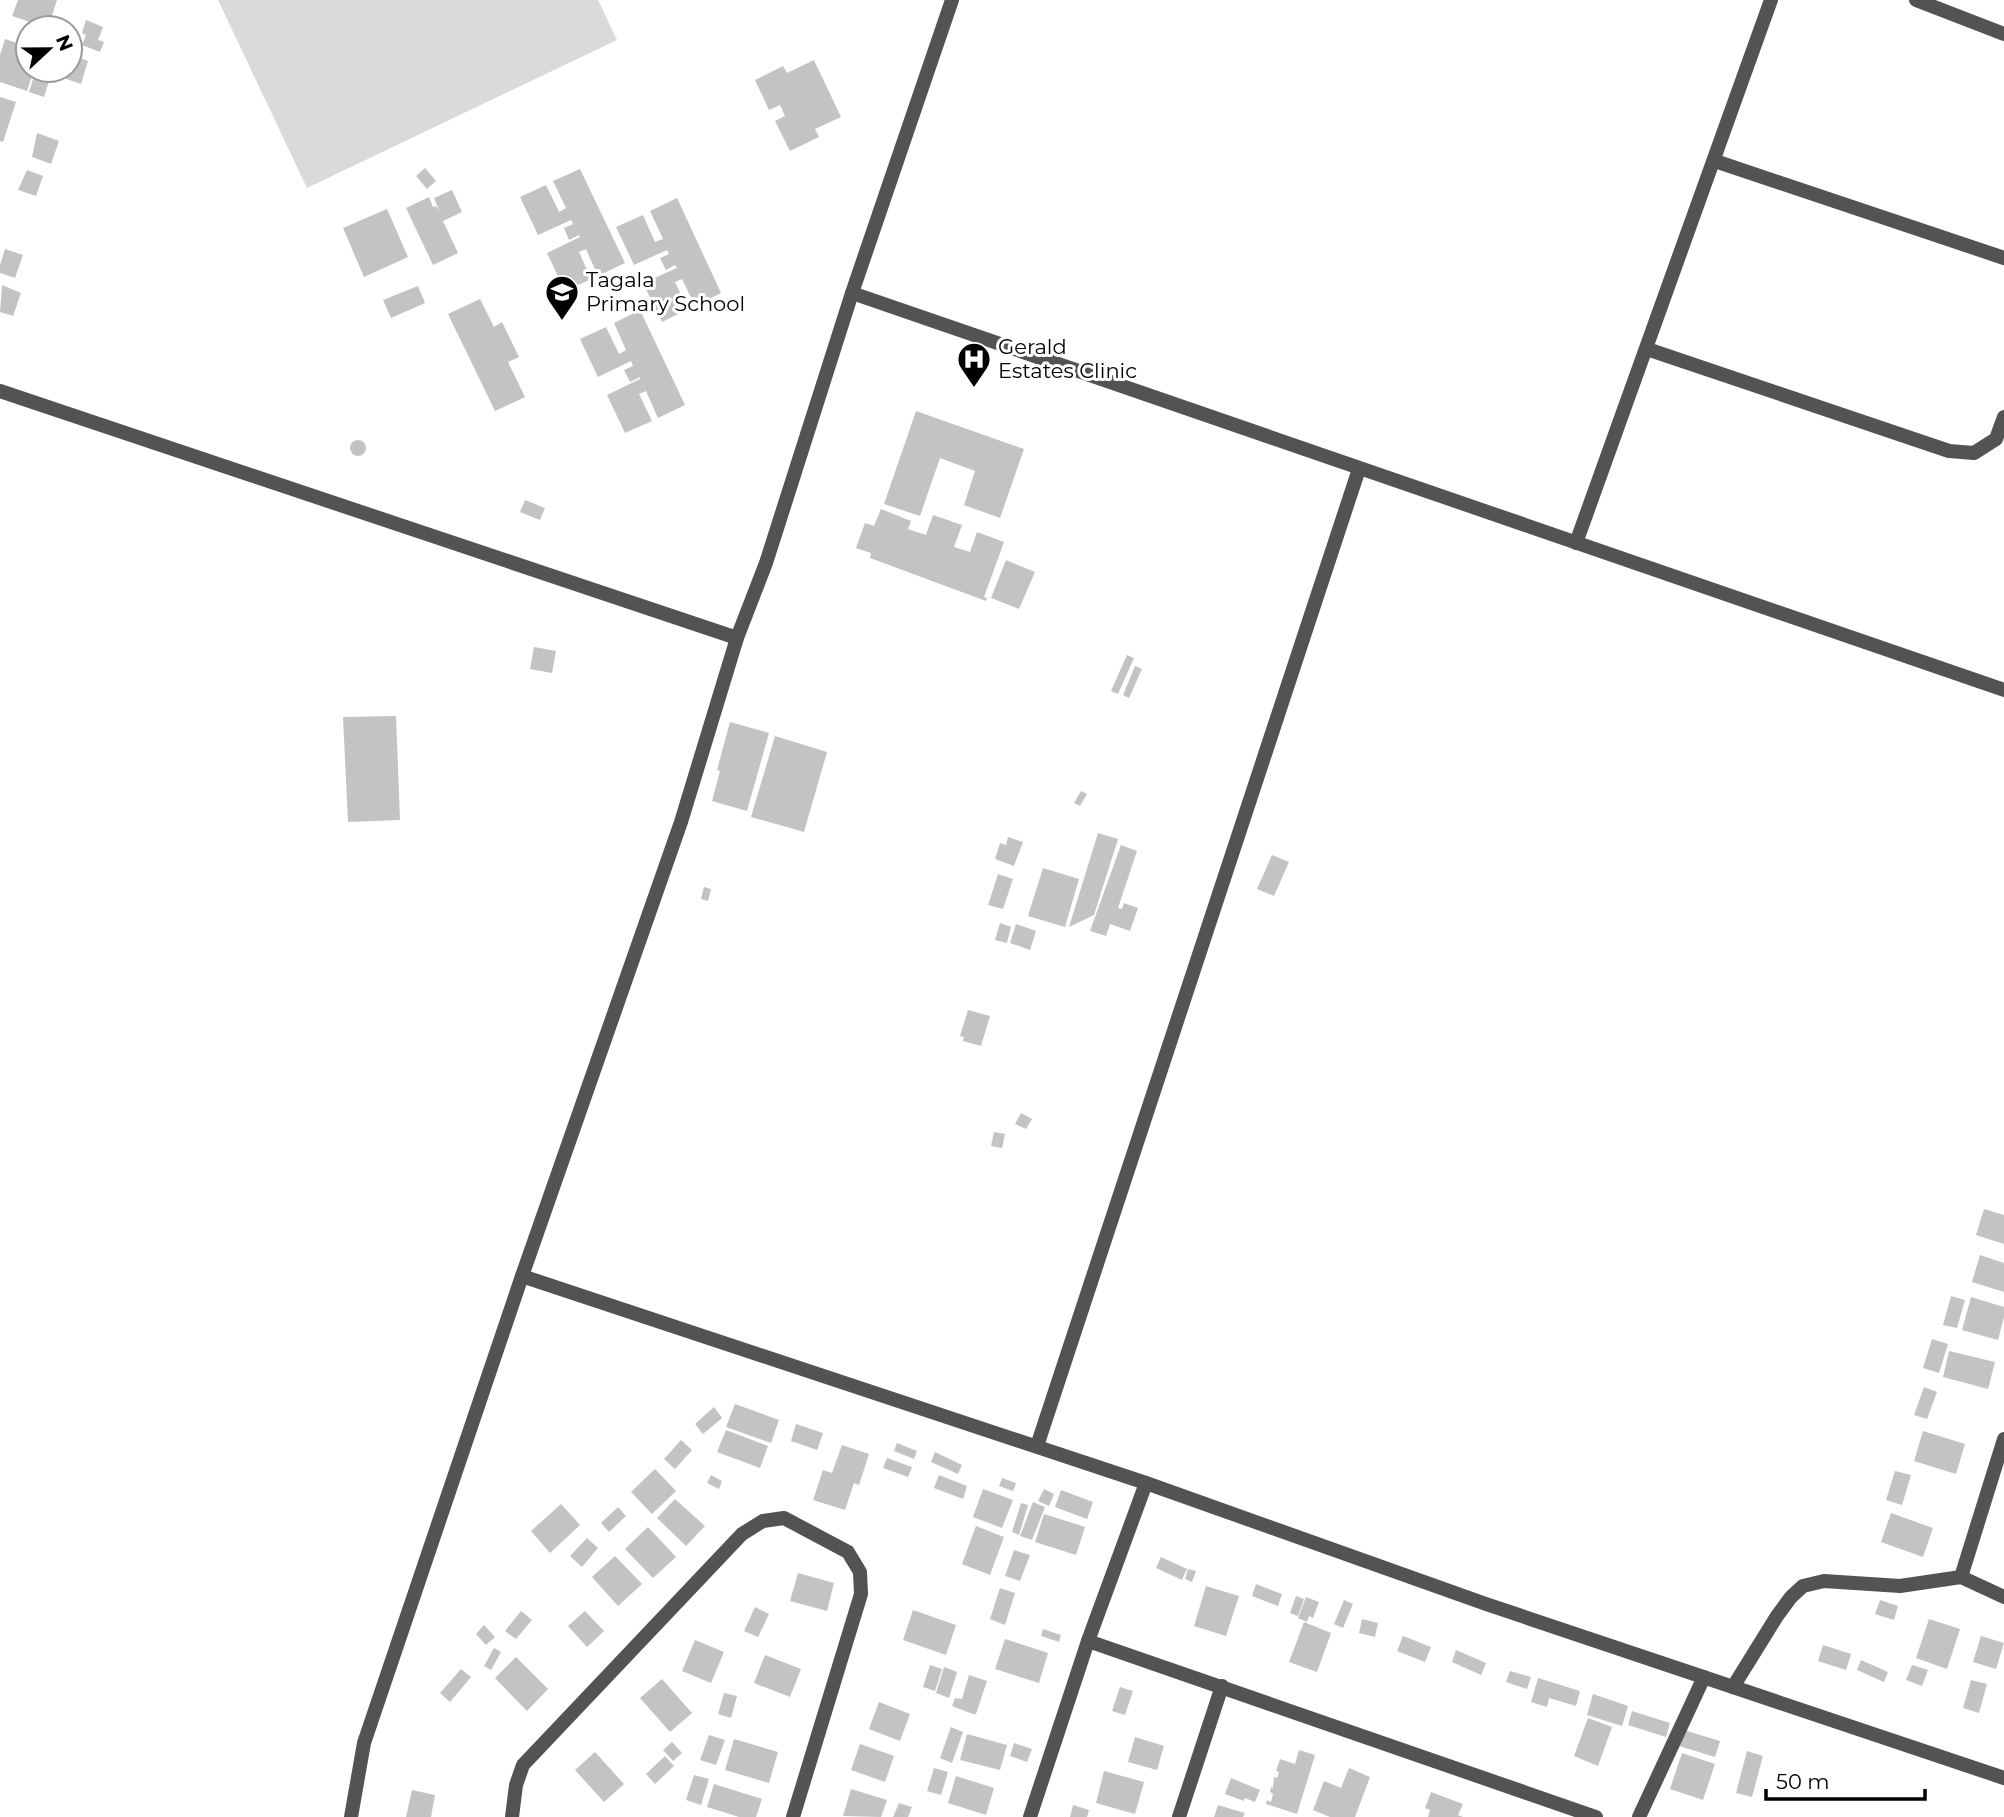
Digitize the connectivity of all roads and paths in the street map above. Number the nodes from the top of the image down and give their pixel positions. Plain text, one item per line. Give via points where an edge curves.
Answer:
1 (952, 0) edge
2 (1771, 0) edge
3 (1916, 0) edge
4 (2004, 34) edge
5 (1715, 161) junction
6 (2004, 258) edge
7 (852, 293) junction
8 (1647, 349) junction
9 (0, 391) edge
10 (2004, 417) edge
11 (1359, 469) junction
12 (1576, 543) junction
13 (737, 638) junction
14 (2004, 690) edge
15 (522, 1276) junction
16 (2004, 1439) edge
17 (1037, 1446) junction
18 (1146, 1482) junction
19 (1961, 1577) junction
20 (2004, 1597) edge
21 (1088, 1642) junction
22 (1704, 1677) junction
23 (1222, 1686) junction
24 (1733, 1686) junction
25 (2004, 1778) edge
26 (351, 1817) edge
27 (512, 1817) edge
28 (793, 1817) edge
29 (1030, 1817) edge
30 (1179, 1817) edge
31 (1596, 1817) edge
32 (1639, 1817) edge

1 - 7 street
2 - 5 street
3 - 4 street
5 - 6 street
5 - 8 street
7 - 11 street
7 - 13 street via 766,563
8 - 10 street via 1949,451 1974,453 1996,439
8 - 12 street
9 - 13 street
11 - 12 street
11 - 17 street
12 - 14 street
13 - 15 street via 681,822
15 - 17 street
15 - 26 street via 365,1743
16 - 19 street
17 - 18 street
18 - 21 street
18 - 22 street via 1473,1600
19 - 20 street
19 - 24 street via 1900,1586 1824,1580 1803,1586 1777,1616
21 - 23 street
21 - 29 street
22 - 24 street
22 - 32 street
23 - 30 street
23 - 31 street
24 - 25 street
27 - 28 street via 523,1765 742,1534 763,1521 784,1518 848,1552 860,1572 861,1594

